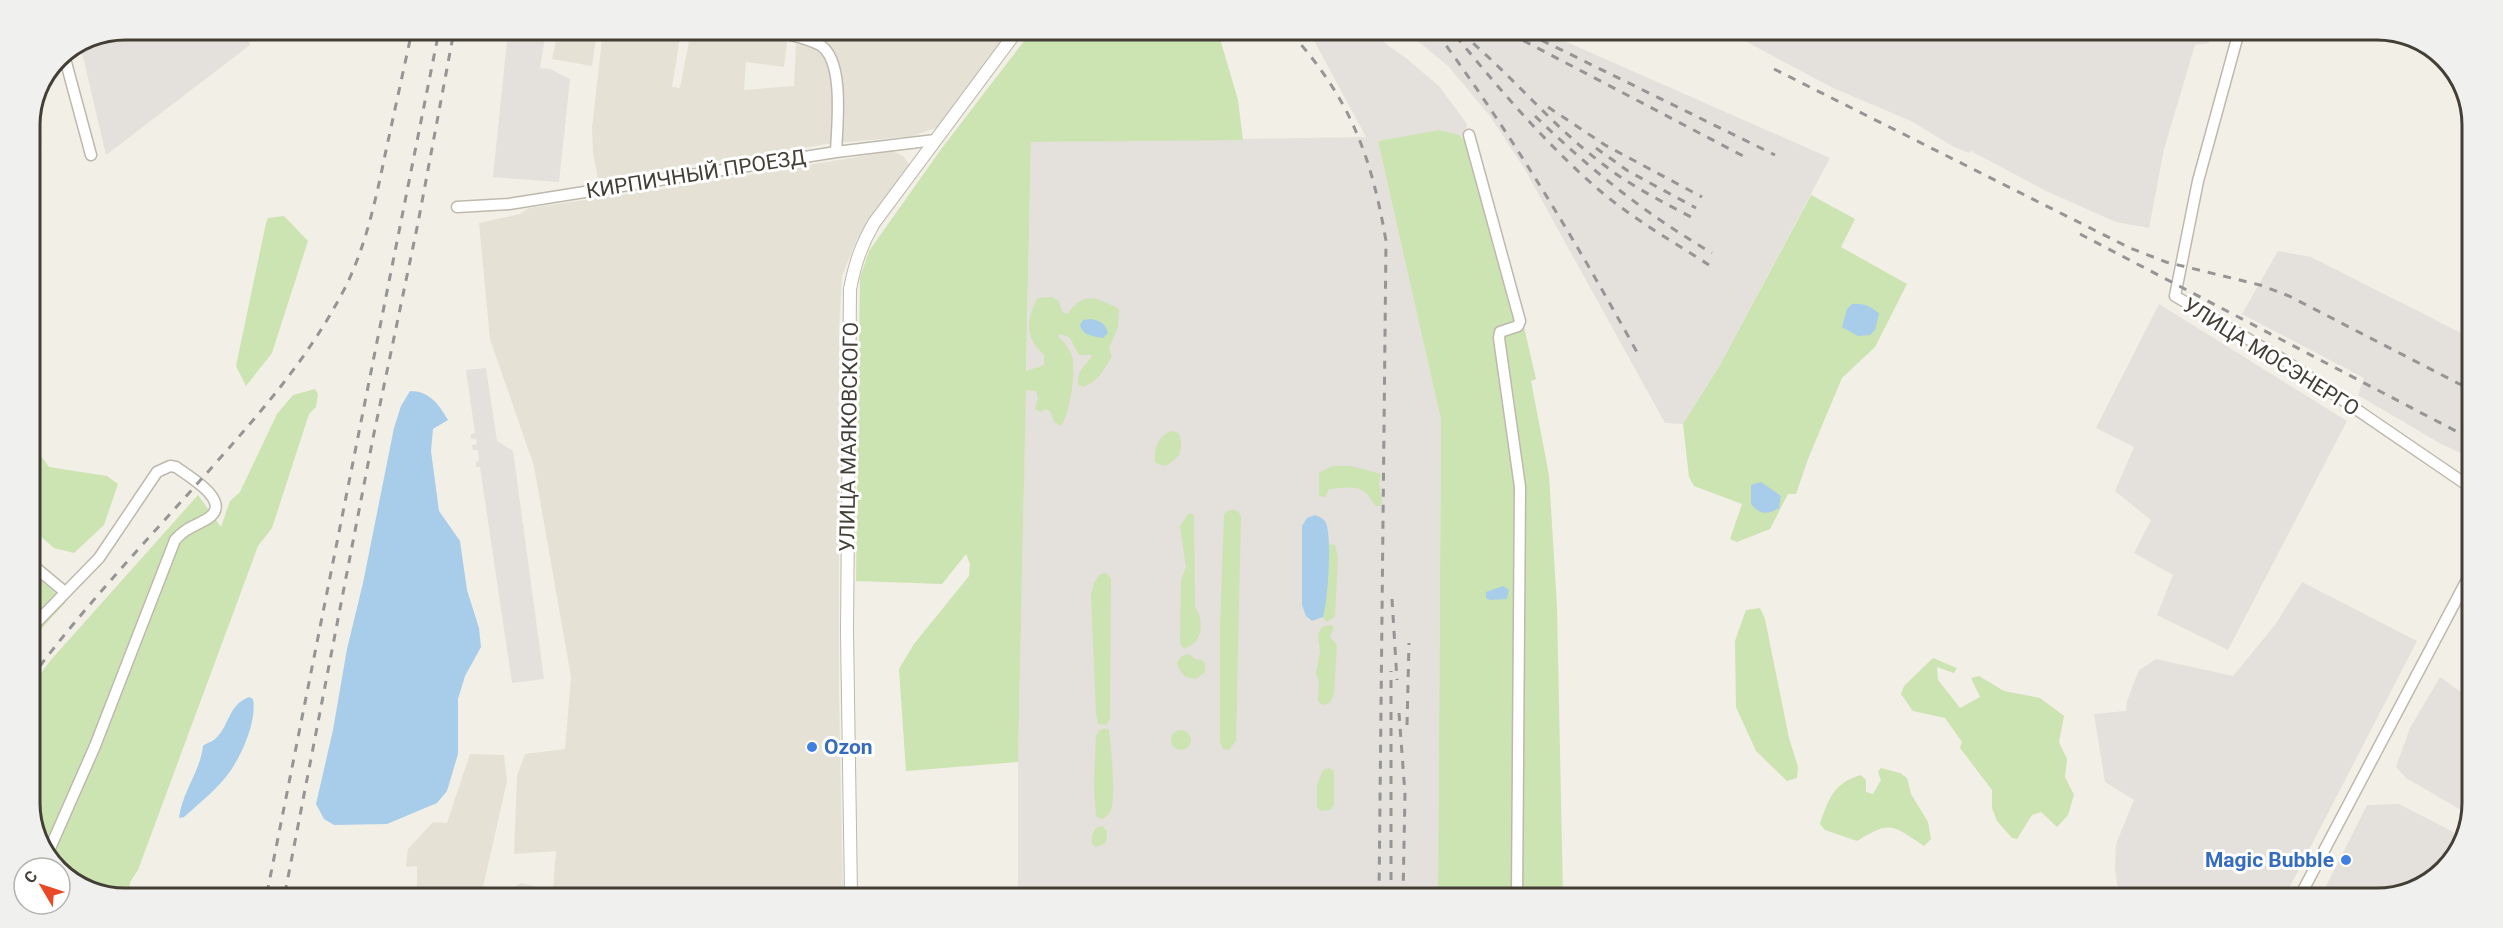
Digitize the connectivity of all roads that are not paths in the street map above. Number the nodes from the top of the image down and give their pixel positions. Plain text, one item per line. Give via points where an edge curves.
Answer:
1 (805, 40) edge
2 (1010, 40) edge
3 (2237, 40) edge
4 (66, 64) edge
5 (1469, 135) dead end
6 (935, 140) junction
7 (836, 152) junction
8 (91, 155) dead end
9 (457, 207) dead end
10 (2462, 482) edge
11 (41, 572) edge
12 (2462, 589) edge
13 (65, 592) junction
14 (41, 618) edge
15 (52, 844) edge
16 (851, 888) edge
17 (1517, 888) edge
18 (2304, 888) edge

1 - 7 street via 819,44 833,60
2 - 6 street, УЛИЦА МАЯКОВСКОГО
3 - 10 street, УЛИЦА МОСЭНЕРГО via 2198,181 2175,296 2287,362
4 - 8 street
5 - 17 street via 1520,321 1518,326 1500,332 1499,338 1520,487
6 - 7 street, КИРПИЧНЫЙ ПРОЕЗД
6 - 16 street, УЛИЦА МАЯКОВСКОГО via 863,241 850,289 847,631
7 - 9 street, КИРПИЧНЫЙ ПРОЕЗД via 509,204
11 - 13 street
12 - 18 street
13 - 14 street
13 - 15 street via 99,558 157,472 176,467 210,493 216,506 214,513 189,526 175,540

